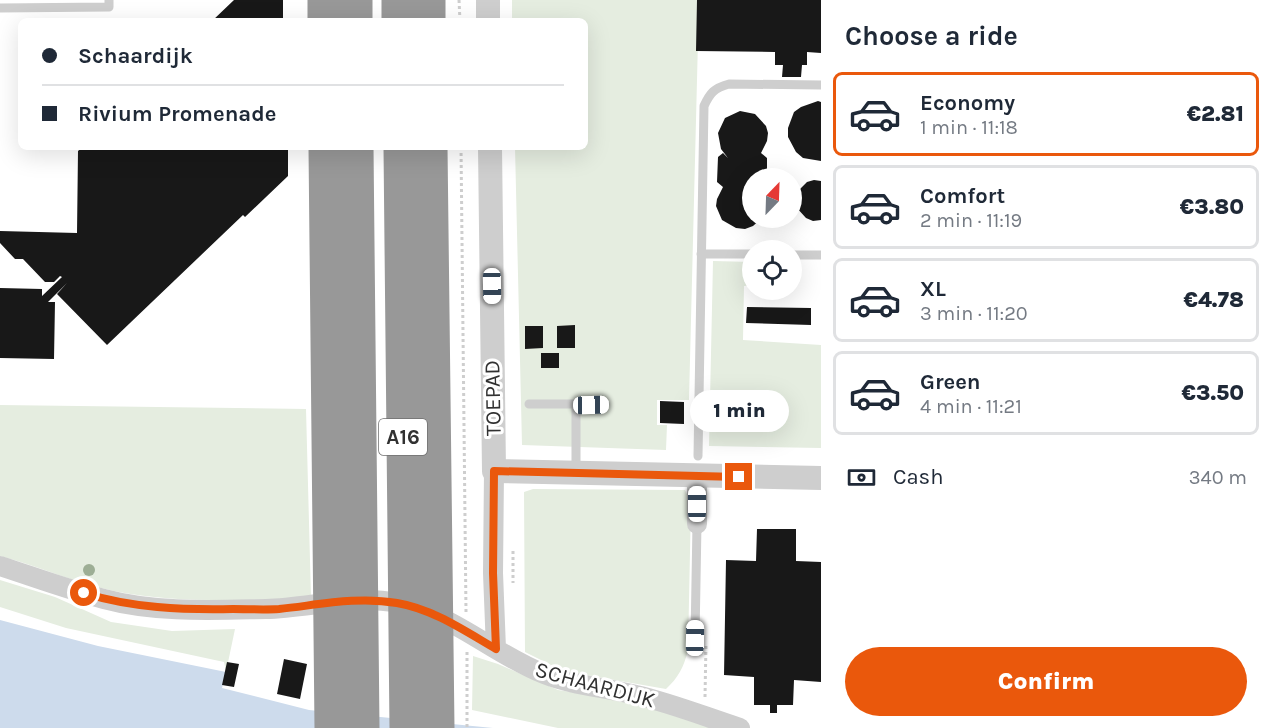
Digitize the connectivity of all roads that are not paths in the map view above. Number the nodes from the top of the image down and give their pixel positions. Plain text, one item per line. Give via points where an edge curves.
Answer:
1 (109, 0) edge
2 (324, 0) edge
3 (356, 0) edge
4 (398, 0) edge
5 (429, 0) edge
6 (488, 0) edge
7 (0, 8) edge
8 (324, 18) edge
9 (356, 18) edge
10 (398, 18) edge
11 (429, 18) edge
12 (488, 18) edge
13 (821, 85) edge
14 (325, 150) edge
15 (357, 150) edge
16 (400, 150) edge
17 (431, 150) edge
18 (490, 150) edge
19 (701, 254) junction
20 (742, 254) edge
21 (802, 255) edge
22 (821, 255) edge
23 (605, 404) dead end
24 (529, 405) dead end
25 (576, 405) junction
26 (698, 466) junction
27 (494, 471) junction
28 (577, 472) junction
29 (821, 478) edge
30 (697, 524) joint
31 (0, 566) edge
32 (695, 638) road end
33 (496, 649) junction
34 (331, 728) edge
35 (363, 728) edge
36 (406, 728) edge
37 (438, 728) edge
38 (740, 728) edge

1 - 7 lane via 109,7
2 - 8 highway
3 - 9 highway
4 - 10 highway
5 - 11 highway
6 - 12 street
13 - 19 lane via 729,84 710,93 704,106
14 - 34 highway
15 - 35 highway, A16
16 - 36 highway, A16
17 - 37 highway, A16
18 - 27 street, TOEPAD
19 - 20 lane
19 - 26 lane
21 - 22 lane
23 - 25 lane
24 - 25 lane
25 - 28 lane
26 - 28 street
26 - 29 street
26 - 30 street
27 - 28 street
27 - 33 street, TOEPAD
30 - 32 lane
31 - 33 street, SCHAARDIJK via 105,600 143,606 220,610 278,609 334,601 397,603 447,621
33 - 38 street, SCHAARDIJK via 560,680 633,694

